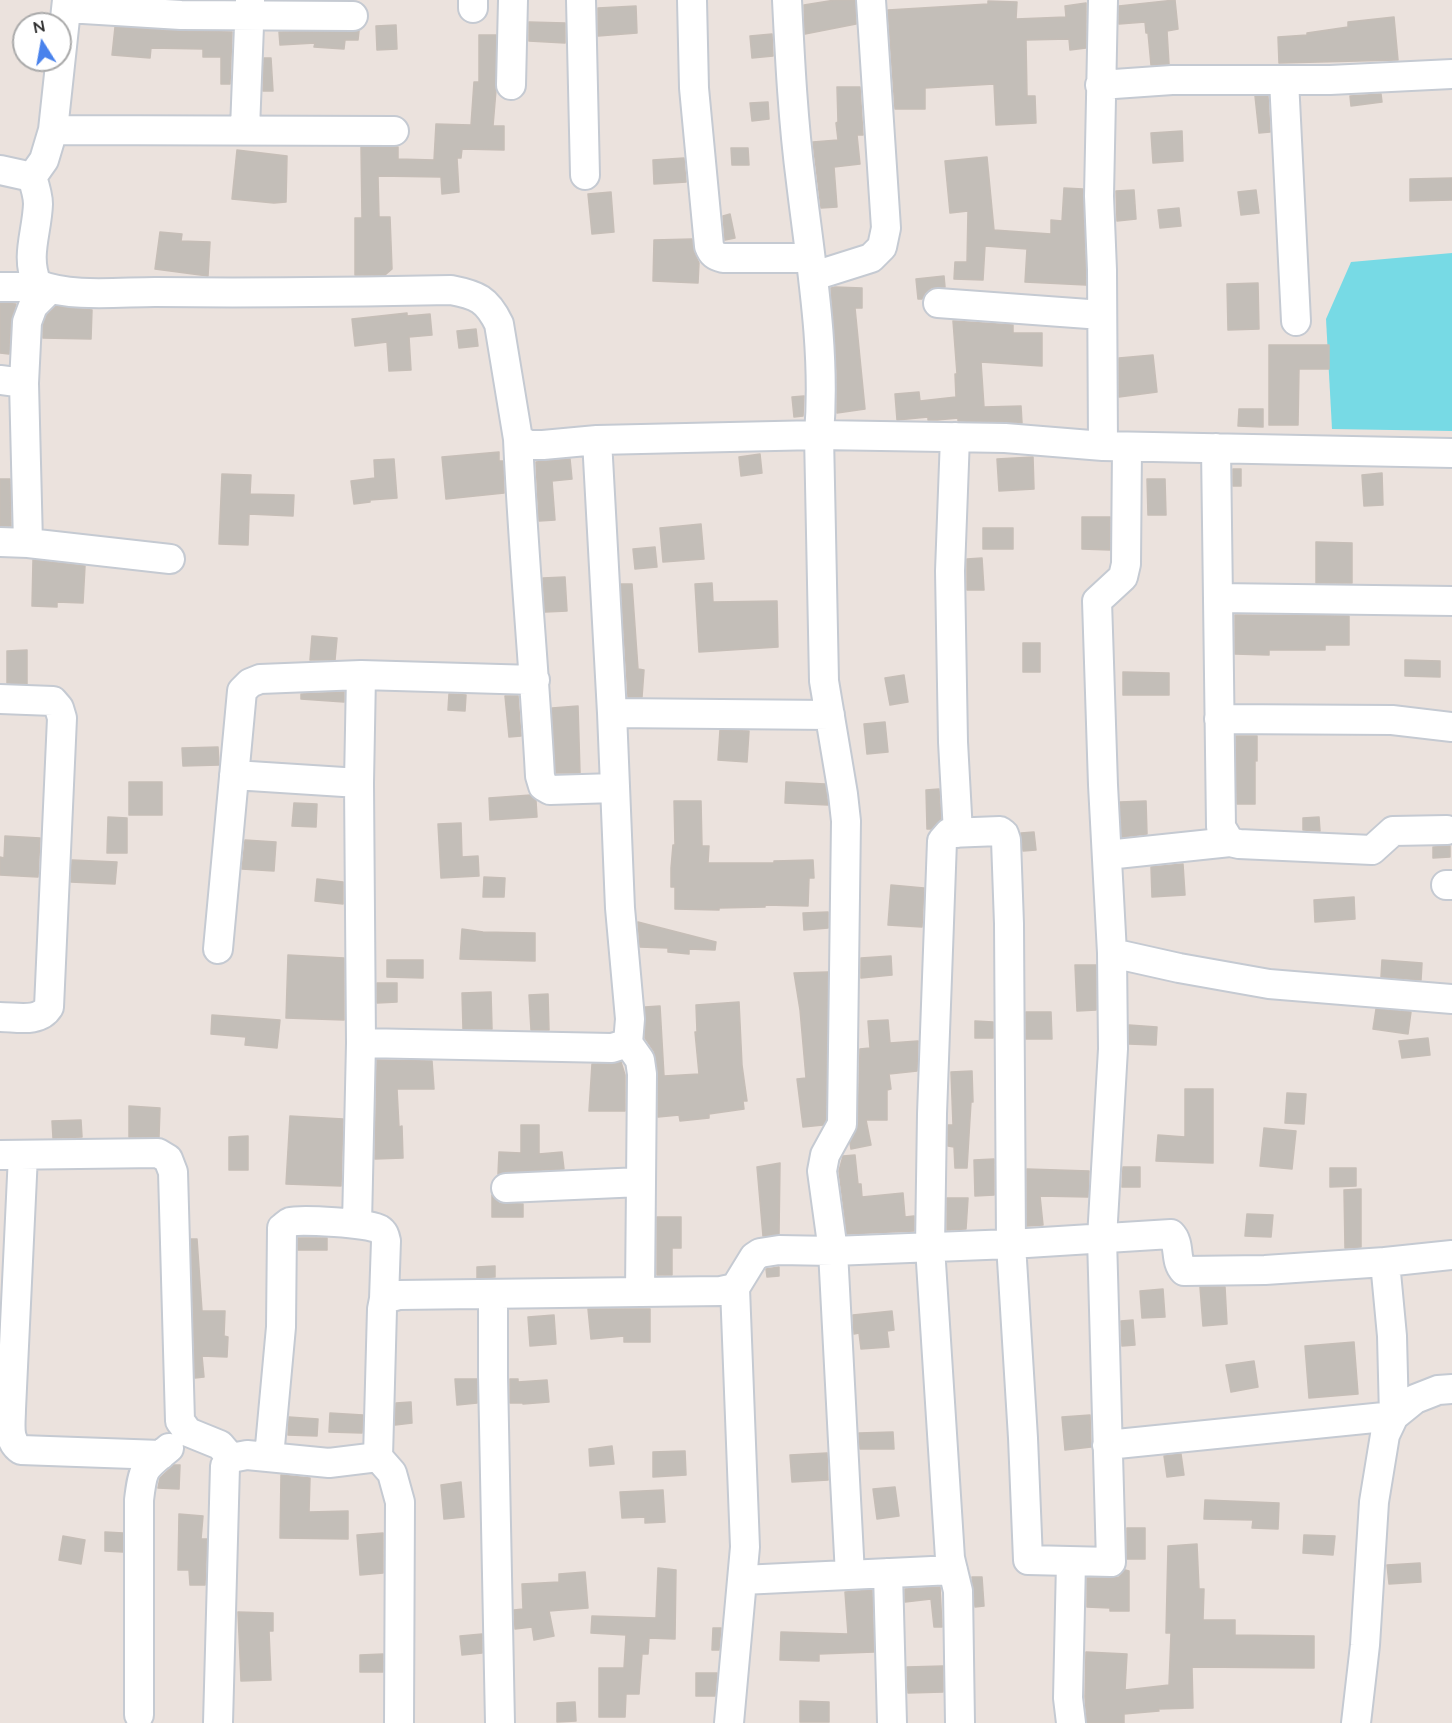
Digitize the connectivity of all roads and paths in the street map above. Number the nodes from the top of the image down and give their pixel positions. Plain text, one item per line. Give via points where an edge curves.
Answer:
1 (513, 0) edge
2 (581, 0) edge
3 (692, 0) edge
4 (787, 0) edge
5 (871, 0) edge
6 (1102, 0) edge
7 (67, 4) edge
8 (250, 8) edge
9 (353, 16) dead end
10 (1452, 74) edge
11 (1284, 80) junction
12 (1100, 84) junction
13 (510, 85) dead end
14 (245, 129) junction
15 (53, 130) junction
16 (394, 131) dead end
17 (0, 170) edge
18 (585, 176) dead end
19 (32, 177) junction
20 (812, 267) junction
21 (44, 286) junction
22 (0, 288) edge
23 (938, 303) dead end
24 (1102, 315) junction
25 (1296, 321) dead end
26 (12, 382) edge
27 (819, 435) junction
28 (955, 437) junction
29 (518, 439) junction
30 (597, 440) junction
31 (1115, 446) junction
32 (1216, 448) junction
33 (1452, 453) edge
34 (0, 542) edge
35 (28, 543) junction
36 (170, 559) dead end
37 (1218, 598) junction
38 (1452, 601) edge
39 (361, 675) junction
40 (535, 680) junction
41 (0, 699) edge
42 (612, 714) junction
43 (830, 715) junction
44 (1219, 718) junction
45 (1452, 727) edge
46 (234, 775) junction
47 (359, 783) junction
48 (615, 788) junction
49 (1447, 830) dead end
50 (958, 833) junction
51 (1230, 842) junction
52 (1107, 855) junction
53 (218, 949) dead end
54 (1112, 953) junction
55 (1452, 999) edge
56 (0, 1017) edge
57 (361, 1043) junction
58 (628, 1043) junction
59 (12, 1155) edge
60 (641, 1182) junction
61 (506, 1188) dead end
62 (357, 1224) junction
63 (1102, 1238) junction
64 (1011, 1244) junction
65 (930, 1246) junction
66 (833, 1251) junction
67 (1452, 1255) edge
68 (1385, 1262) junction
69 (735, 1288) junction
70 (640, 1292) junction
71 (493, 1294) junction
72 (384, 1299) junction
73 (1452, 1389) edge
74 (1395, 1416) junction
75 (188, 1432) junction
76 (1107, 1445) junction
77 (8, 1448) edge
78 (161, 1455) junction
79 (269, 1456) junction
80 (378, 1457) junction
81 (231, 1458) junction
82 (1071, 1562) junction
83 (954, 1570) junction
84 (888, 1573) junction
85 (850, 1575) junction
86 (742, 1580) junction
87 (139, 1715) dead end
88 (218, 1723) edge
89 (399, 1723) edge
90 (500, 1723) edge
91 (729, 1723) edge
92 (892, 1723) edge
93 (960, 1723) edge
94 (1071, 1723) edge
95 (1356, 1723) edge

1 - 13 street
2 - 18 street
3 - 20 street via 694,88 711,252 723,258
4 - 20 street via 794,131
5 - 20 street via 886,228 882,247 871,258
6 - 12 street
7 - 8 street via 126,13
7 - 15 street
8 - 9 street
8 - 14 street
10 - 11 street
11 - 12 street
11 - 25 street
12 - 24 street
14 - 15 street
14 - 16 street
15 - 19 street via 44,160
17 - 19 street
19 - 21 street via 38,204 32,271
20 - 27 street via 822,362
21 - 22 street
21 - 26 street via 27,322
21 - 29 street via 84,292 469,293 492,309 499,324
23 - 24 street
24 - 31 street
26 - 35 street
27 - 28 street
27 - 30 street
27 - 43 street via 824,681
28 - 31 street
28 - 50 street via 950,572
29 - 30 street via 529,445
29 - 40 street
30 - 42 street
31 - 32 street
31 - 52 street via 1126,564 1123,577 1097,601
32 - 33 street
32 - 37 street
34 - 35 street
35 - 36 street
37 - 38 street
37 - 44 street
39 - 40 street
39 - 46 street via 260,679 250,683 242,691
39 - 47 street
40 - 48 street via 543,786 550,790
41 - 56 street via 53,701 62,718 49,1008 37,1018
42 - 43 street
42 - 48 street
43 - 66 street via 843,794 846,842 842,1124 825,1155 822,1171
44 - 45 street via 1392,720
44 - 51 street via 1221,826
46 - 47 street
46 - 53 street
47 - 57 street
48 - 58 street via 630,1019
49 - 51 street via 1393,831 1372,850
50 - 64 street via 1000,831 1006,840
50 - 65 street via 949,833 942,841
51 - 52 street
52 - 54 street
54 - 55 street via 1269,984
54 - 63 street via 1113,1049
57 - 58 street via 612,1048
57 - 62 street
58 - 60 street via 640,1060 642,1074
59 - 75 street via 159,1153 168,1159 173,1172 180,1421
59 - 77 street
60 - 61 street
60 - 70 street
62 - 72 street via 384,1233
62 - 79 street via 298,1221 282,1228 281,1327
63 - 64 street
63 - 68 street via 1171,1234 1184,1271
63 - 76 street
64 - 65 street
64 - 82 street via 1028,1560
65 - 66 street
65 - 83 street
66 - 69 street via 779,1250 760,1254 749,1263
66 - 85 street
67 - 68 street
68 - 74 street
69 - 70 street
69 - 86 street via 745,1547
70 - 71 street
71 - 72 street via 399,1295
71 - 90 street
72 - 80 street
73 - 74 street via 1415,1399
74 - 76 street
74 - 95 street via 1385,1435 1374,1502
75 - 78 street
75 - 81 street via 220,1445
76 - 82 street via 1111,1562
77 - 78 street
78 - 87 street via 142,1473 139,1500
79 - 80 street via 329,1463
79 - 81 street
80 - 89 street via 392,1473 400,1502
81 - 88 street via 225,1466 224,1480
82 - 94 street
83 - 84 street
83 - 93 street via 958,1591
84 - 85 street
84 - 92 street
85 - 86 street
86 - 91 street

